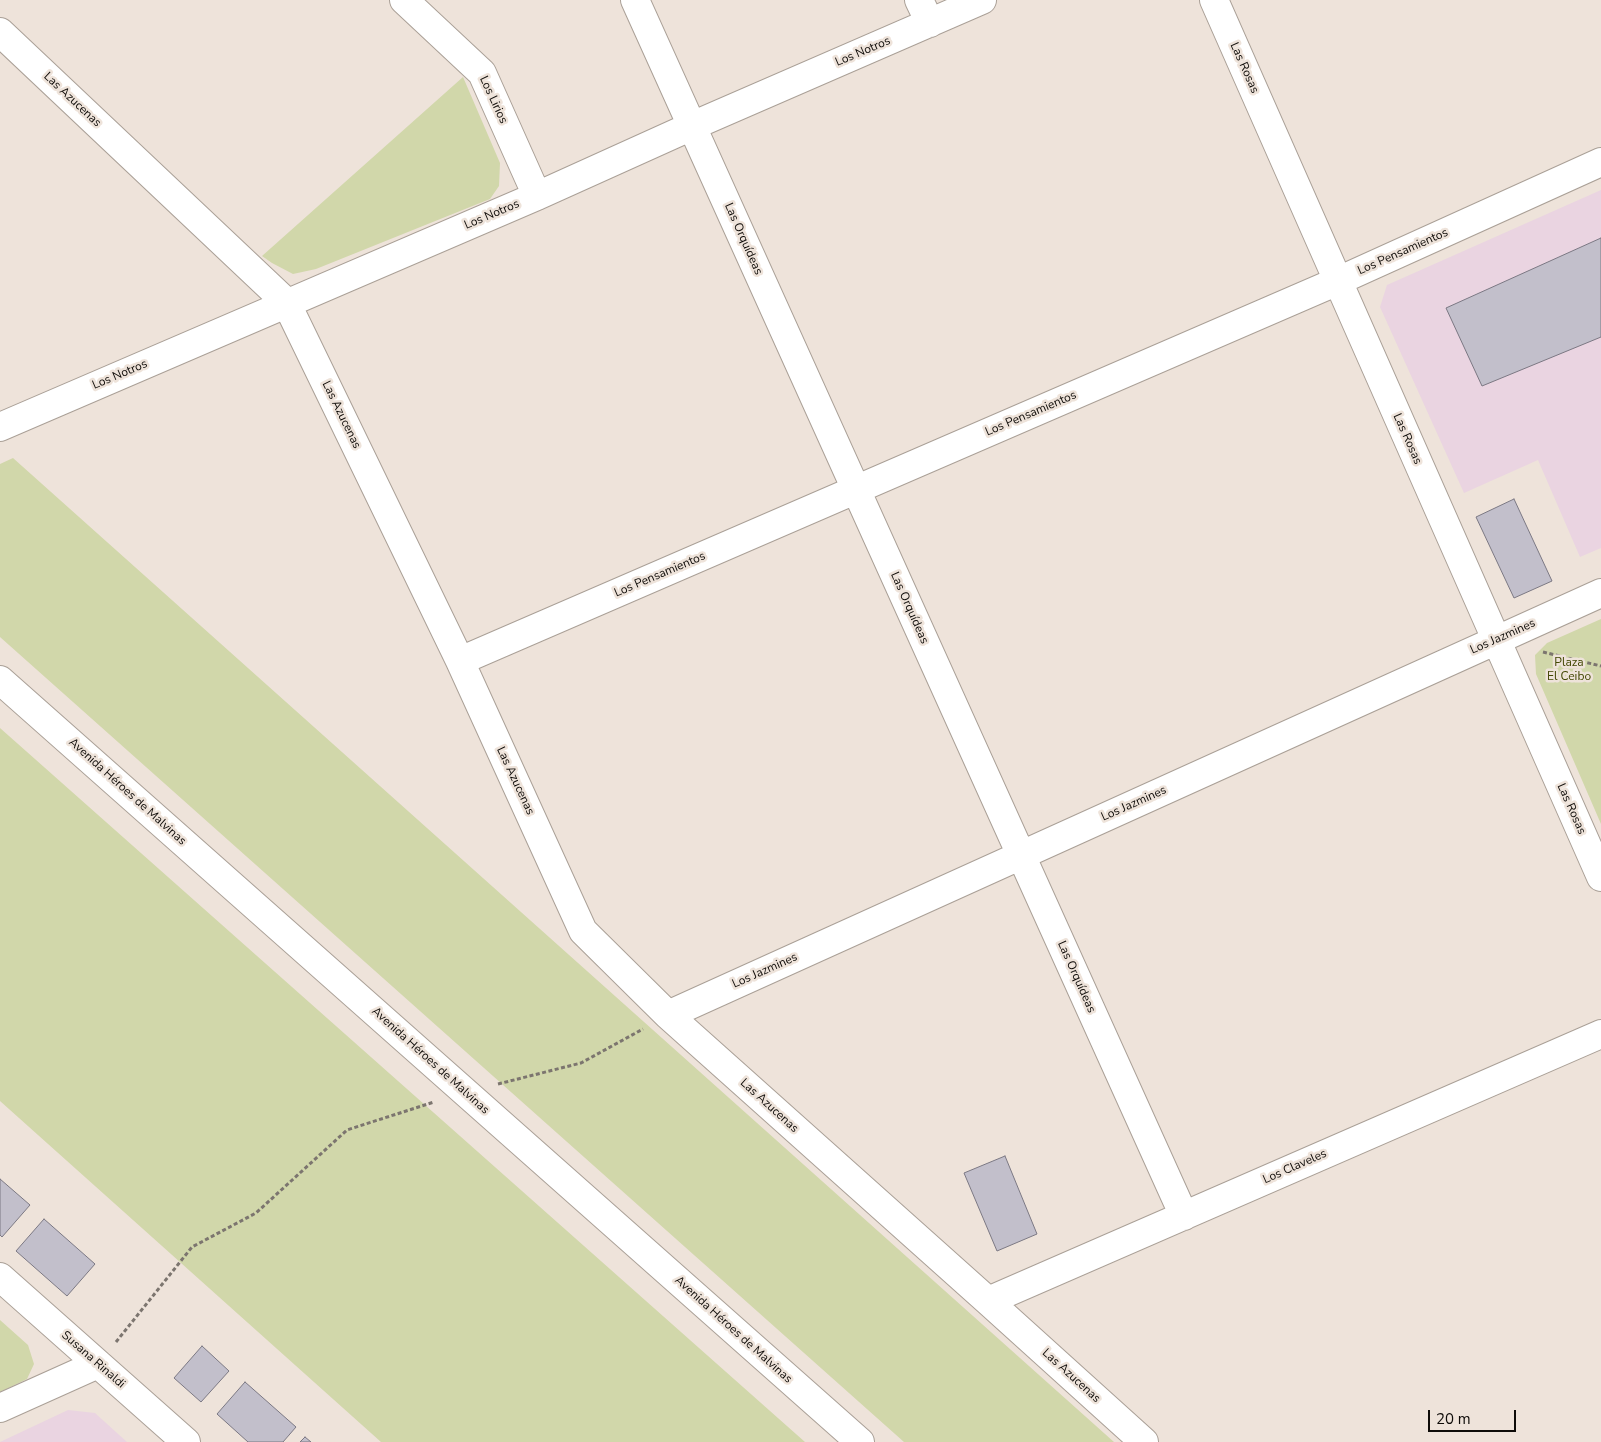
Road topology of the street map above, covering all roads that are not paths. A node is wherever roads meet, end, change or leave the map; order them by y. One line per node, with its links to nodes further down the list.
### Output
1 (404, 0): 9 (street, Los Lirios)
2 (635, 0): 7 (street, Las Orquídeas)
3 (982, 0): 5 (street, Los Notros)
4 (1214, 0): 10 (street, Las Rosas)
5 (924, 11): 7 (street, Los Notros)
6 (0, 32): 11 (street, Las Azucenas)
7 (692, 126): 9 (street, Los Notros); 13 (street, Las Orquídeas)
8 (1601, 162): 10 (street, Los Pensamientos)
9 (537, 196): 11 (street, Los Notros)
10 (1338, 281): 13 (street, Los Pensamientos); 15 (street, Las Rosas)
11 (286, 302): 12 (street, Los Notros); 16 (street, Las Azucenas)
12 (0, 427)
13 (856, 490): 16 (street, Los Pensamientos); 18 (street, Las Orquídeas)
14 (1601, 593): 15 (street, Los Jazmines)
15 (1496, 640): 18 (street, Los Jazmines); 19 (street, Las Rosas)
16 (460, 661): 20 (street, Las Azucenas)
17 (0, 680): 28 (street, Avenida Héroes de Malvinas)
18 (1021, 856): 20 (street, Los Jazmines); 22 (street, Las Orquídeas)
19 (1601, 877)
20 (668, 1015): 24 (street, Las Azucenas)
21 (1601, 1034): 22 (street, Los Claveles)
22 (1184, 1216): 24 (street, Los Claveles)
23 (0, 1277): 25 (street, Susana Rinaldi)
24 (988, 1301): 29 (street, Las Azucenas)
25 (98, 1364): 26 (street); 27 (street, Susana Rinaldi)
26 (0, 1408)
27 (186, 1442)
28 (860, 1442)
29 (1144, 1442)

